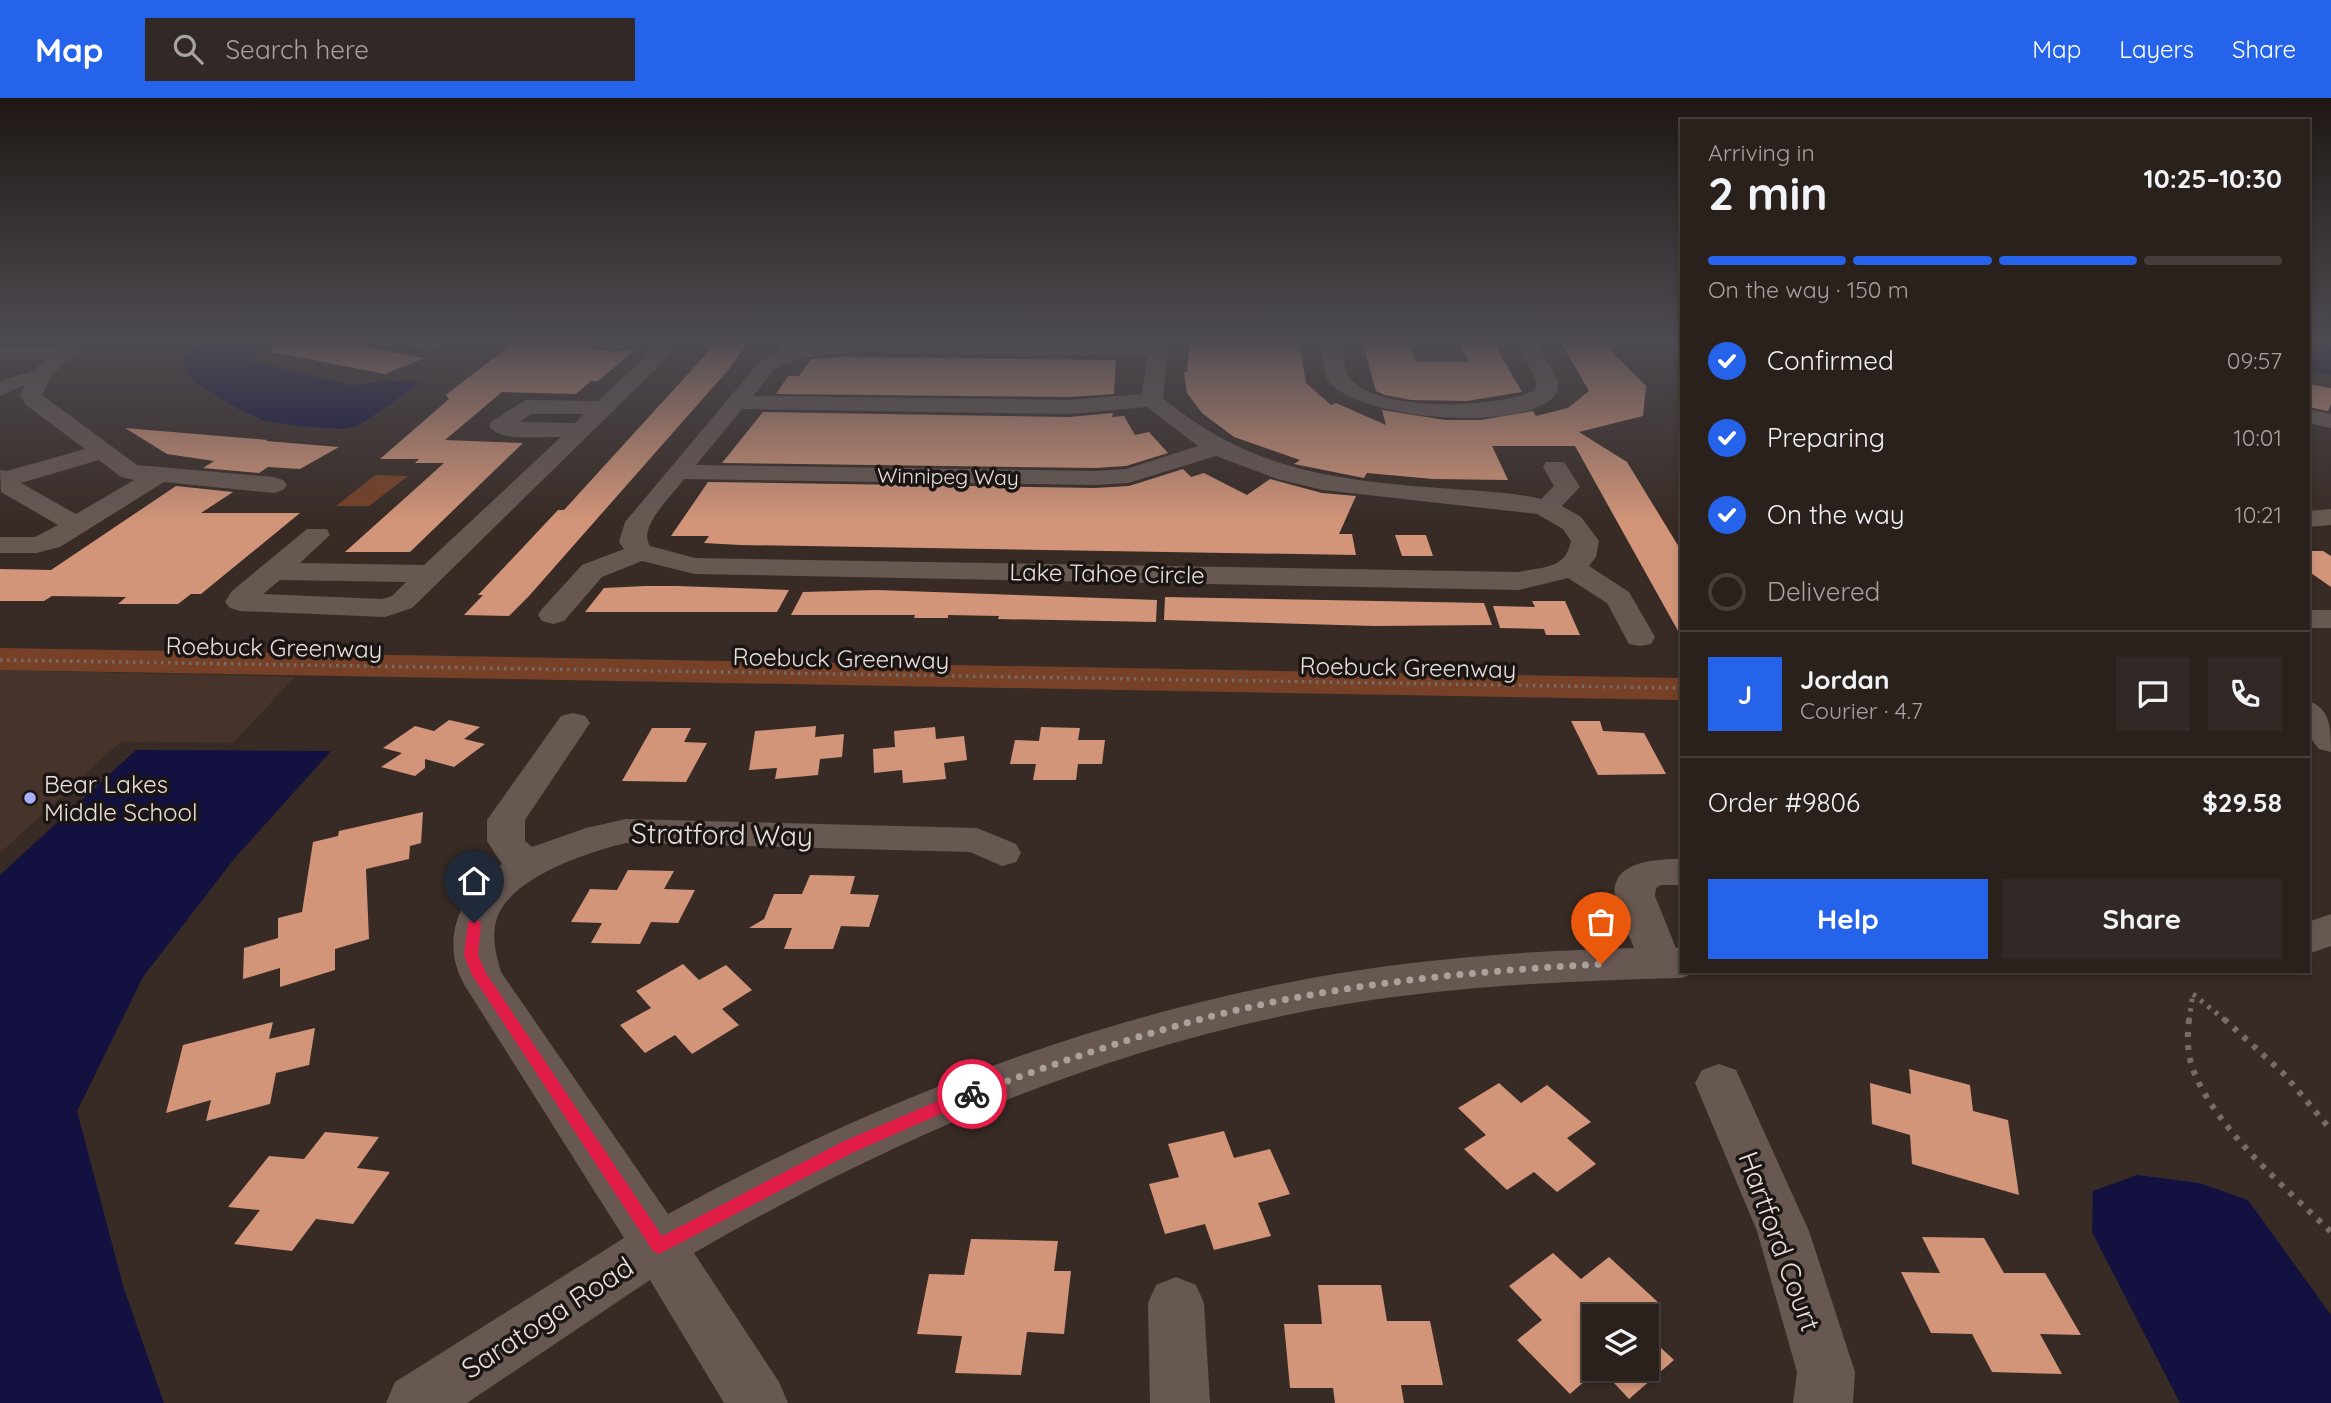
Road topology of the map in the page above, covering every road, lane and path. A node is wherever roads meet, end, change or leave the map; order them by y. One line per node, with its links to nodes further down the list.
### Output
1 (36, 402): 13 (street)
2 (610, 402): 8 (street)
3 (736, 402): 4 (street); 15 (street)
4 (1129, 402)
5 (1154, 402): 12 (street)
6 (1384, 402): 7 (street)
7 (1526, 402)
8 (604, 408): 11 (street); 11 (street)
9 (2310, 416): 10 (street)
10 (2331, 421)
11 (581, 430): 30 (street)
12 (1216, 448): 15 (street, Winnipeg Way); 21 (street)
13 (102, 453): 16 (street); 17 (street)
14 (1555, 467): 21 (street)
15 (677, 472): 27 (street)
16 (159, 475): 18 (street); 24 (street)
17 (1, 479): 24 (street)
18 (274, 485)
19 (2331, 501): 20 (street)
20 (2310, 503)
21 (1546, 508): 28 (street)
22 (2331, 517): 23 (street)
23 (2310, 519)
24 (77, 525): 26 (street)
25 (317, 535): 29 (street)
26 (0, 545)
27 (640, 552): 28 (street, Lake Tahoe Circle); 31 (street)
28 (1573, 568): 34 (street)
29 (274, 571): 30 (street); 30 (street)
30 (431, 574)
31 (552, 615)
32 (2310, 619): 33 (street)
33 (2331, 619)
34 (1640, 637)
35 (0, 660): 36 (path, Roebuck Greenway)
36 (1680, 688)
37 (2310, 715): 39 (street)
38 (573, 723): 41 (street)
39 (2331, 743)
40 (1002, 853): 41 (street, Stratford Way)
41 (529, 863): 49 (street, Stratford Way)
42 (1680, 872): 45 (street)
43 (2331, 929): 44 (street)
44 (2310, 938)
45 (1672, 963): 49 (street, Saratoga Road)
46 (1720, 1083): 54 (street, Hartford Court)
47 (2331, 1130): 48 (path)
48 (2331, 1232)
49 (659, 1246): 51 (street, Saratoga Road); 52 (street)
50 (1176, 1303): 53 (street)
51 (415, 1403)
52 (758, 1403)
53 (1180, 1403)
54 (1823, 1403)

